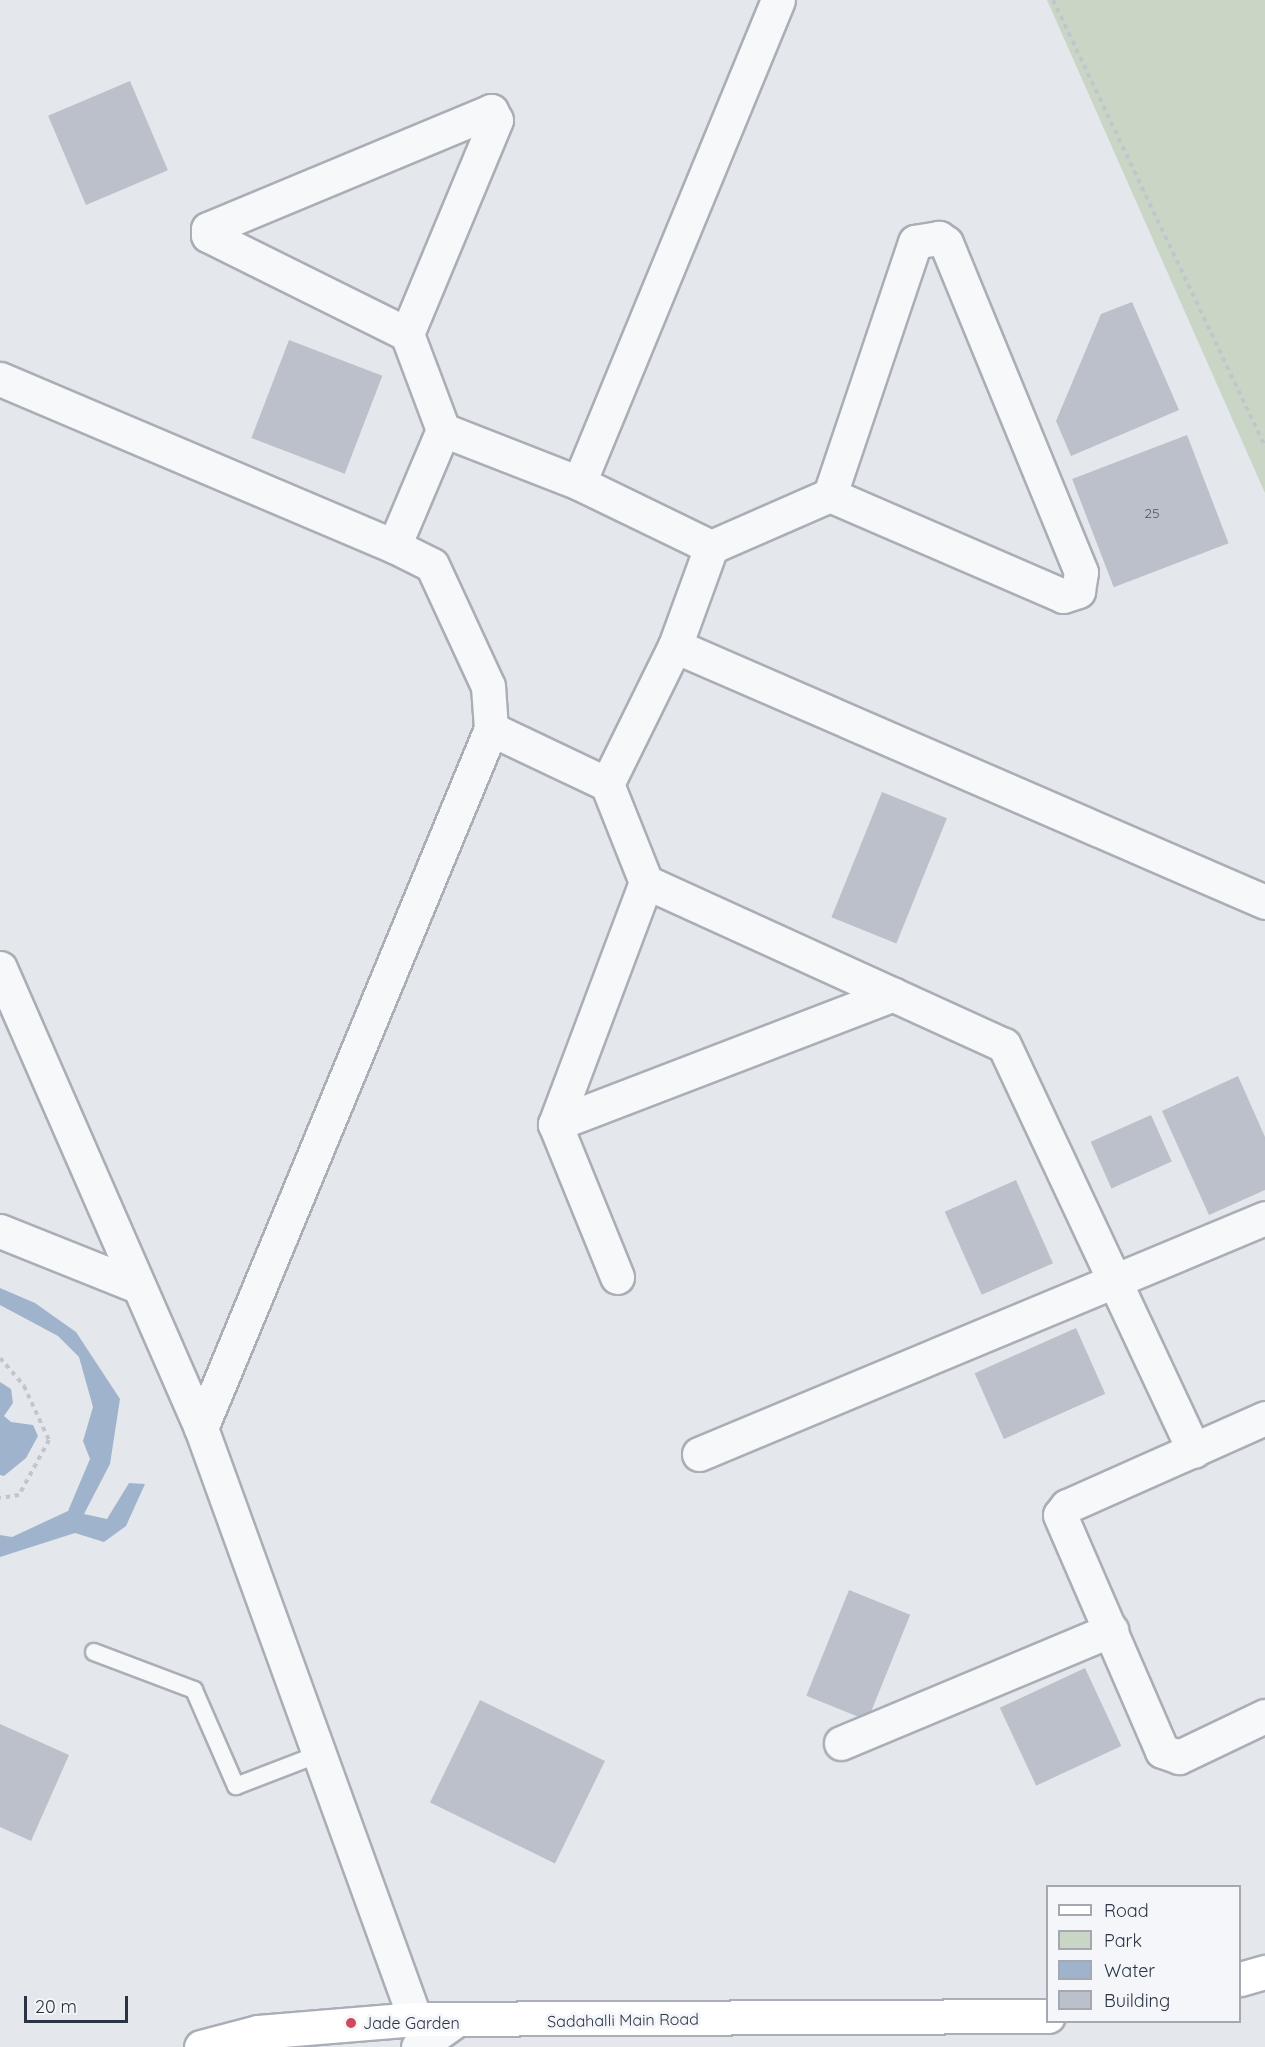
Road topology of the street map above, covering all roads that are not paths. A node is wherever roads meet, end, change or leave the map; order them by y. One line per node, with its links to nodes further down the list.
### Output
1 (778, 0): 5 (street)
2 (407, 334): 2 (street); 4 (street)
3 (0, 379): 7 (street)
4 (442, 430): 5 (street); 7 (street)
5 (579, 483): 8 (street)
6 (830, 495): 6 (street); 8 (street)
7 (394, 546): 10 (street)
8 (711, 547): 9 (street)
9 (675, 646): 11 (street); 13 (street)
10 (491, 729): 11 (street); 23 (street)
11 (607, 784): 12 (street)
12 (646, 882): 15 (street); 16 (street)
13 (1265, 902)
14 (0, 969): 21 (street)
15 (893, 994): 16 (street); 20 (street)
16 (555, 1124): 19 (street)
17 (1265, 1218): 20 (street)
18 (0, 1231): 21 (street)
19 (617, 1276)
20 (1117, 1283): 24 (street); 25 (street)
21 (135, 1285): 23 (street)
22 (1265, 1418): 24 (street)
23 (201, 1428): 30 (street)
24 (1194, 1450): 26 (street)
25 (699, 1454)
26 (1111, 1630): 28 (street); 29 (street)
27 (94, 1652): 30 (lane)
28 (1265, 1716)
29 (841, 1743)
30 (319, 1755): 34 (street)
31 (1265, 1972): 32 (street)
32 (1241, 1978)
33 (1046, 2016): 34 (street, Sadahalli Main Road)
34 (416, 2033): 35 (street, Sadahalli Main Road)
35 (201, 2047)

